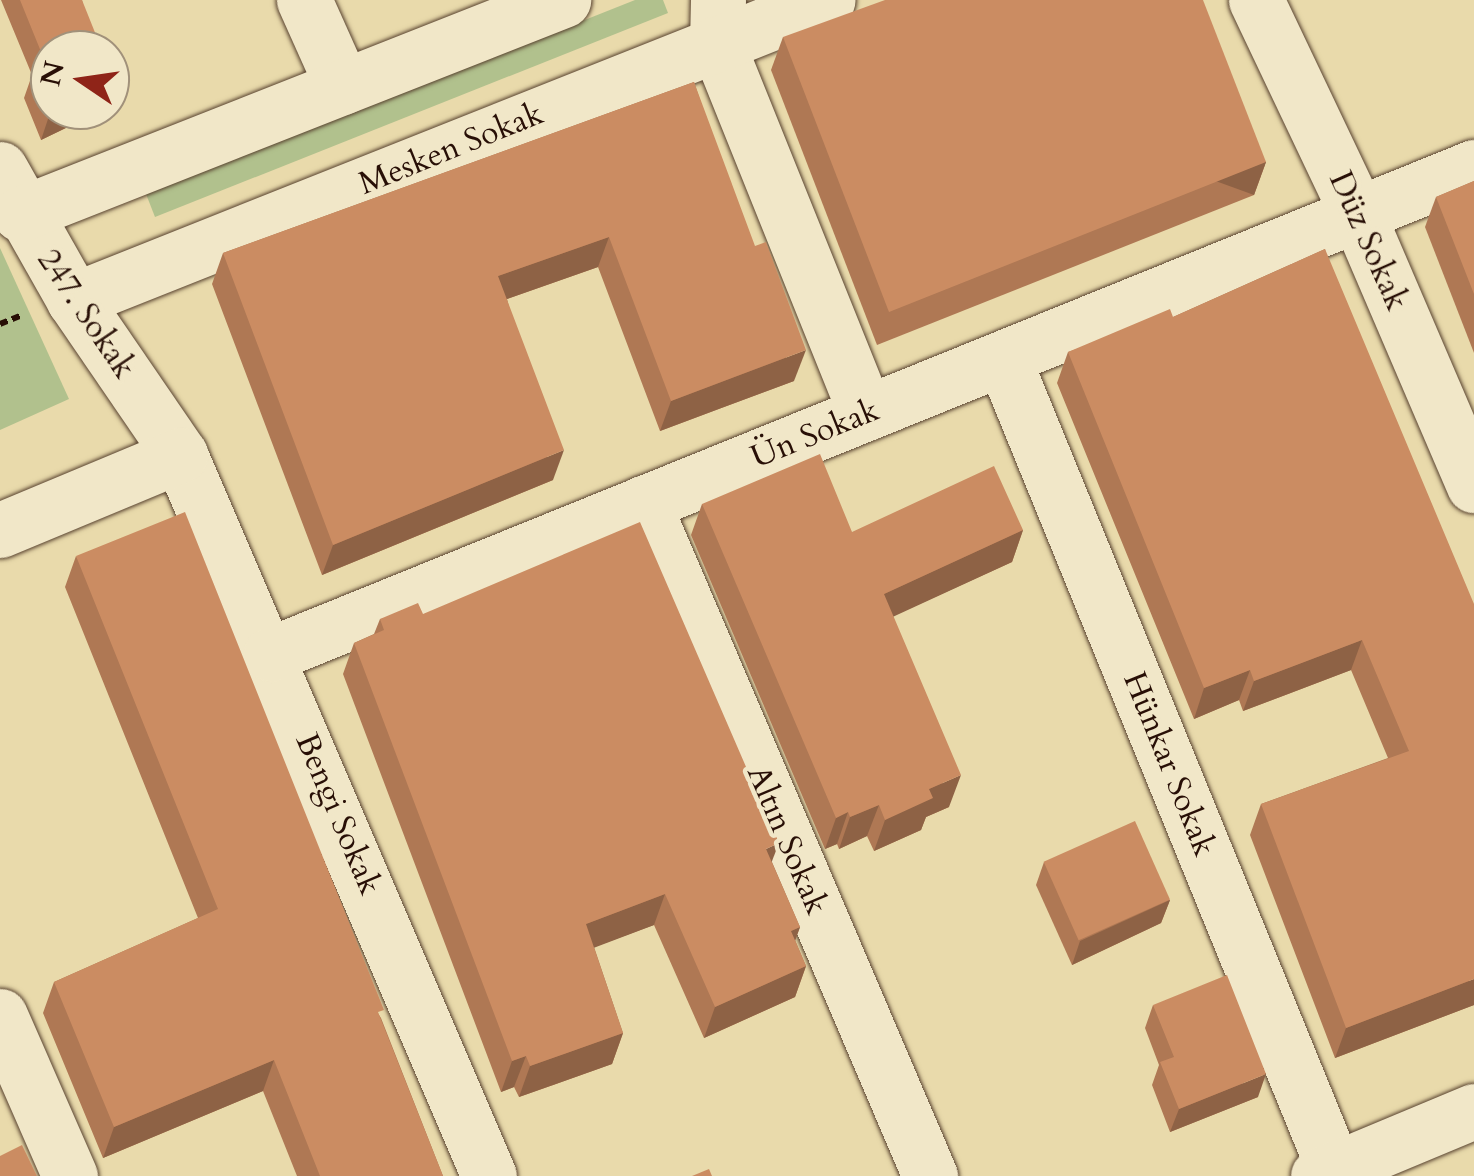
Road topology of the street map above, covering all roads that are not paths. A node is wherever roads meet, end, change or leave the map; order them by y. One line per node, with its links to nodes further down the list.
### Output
1 (304, 0): 6 (street)
2 (563, 0): 6 (street)
3 (828, 0): 5 (street, Mesken Sokak)
4 (1256, 0): 9 (street, Düz Sokak)
5 (718, 22): 10 (street, Mesken Sokak); 12 (street)
6 (343, 87): 8 (street)
7 (1474, 167): 9 (street, Ün Sokak)
8 (10, 191): 10 (street, 247. Sokak)
9 (1358, 215): 11 (street, Ün Sokak); 14 (street, Düz Sokak)
10 (74, 300): 13 (street, 247. Sokak)
11 (1004, 358): 12 (street, Ün Sokak); 20 (street, Hünkar Sokak)
12 (866, 413): 15 (street, Ün Sokak)
13 (180, 454): 16 (street); 17 (street, Bengi Sokak)
14 (1474, 485)
15 (643, 503): 17 (street, Ün Sokak); 23 (street, Altın Sokak)
16 (0, 530)
17 (271, 654): 22 (street, Bengi Sokak)
18 (0, 1016): 21 (street)
19 (1474, 1111): 20 (street)
20 (1326, 1173)
21 (70, 1176)
22 (489, 1176)
23 (930, 1176)

